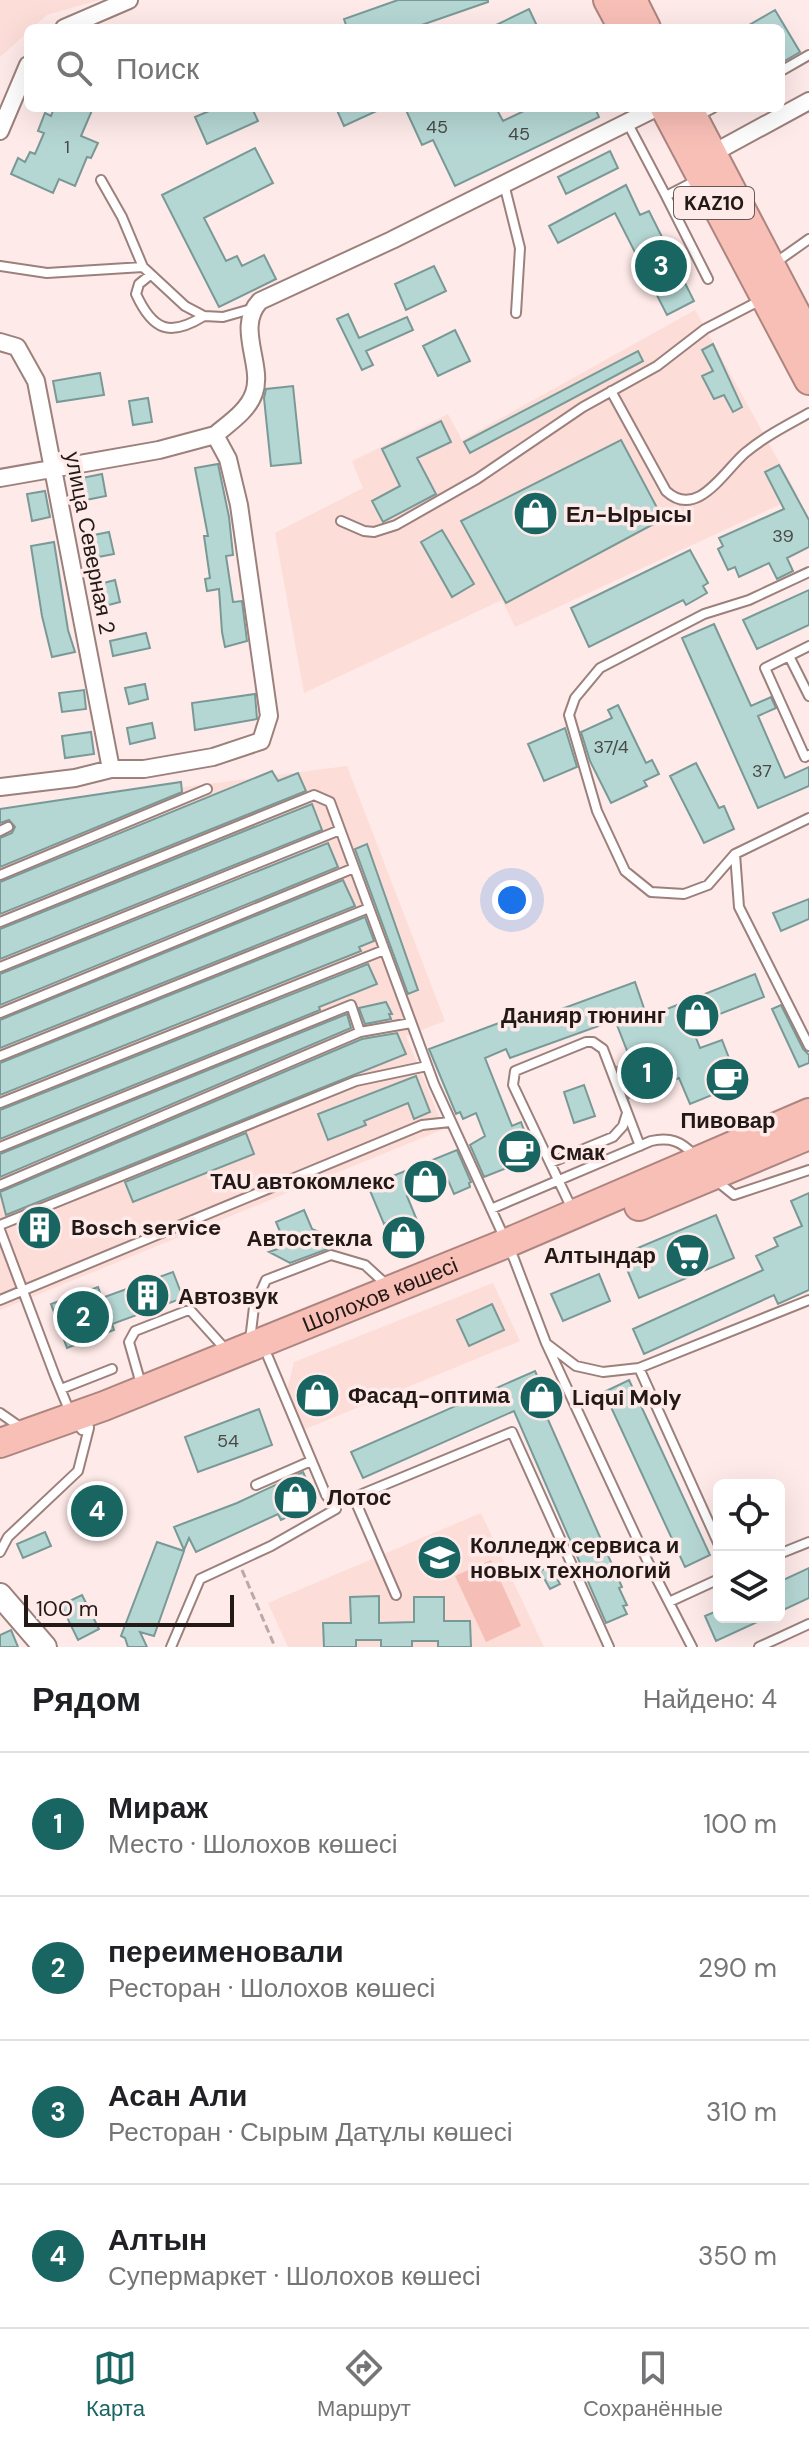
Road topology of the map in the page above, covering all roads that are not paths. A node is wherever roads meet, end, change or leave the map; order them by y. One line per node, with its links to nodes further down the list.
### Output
1 (128, 0): 4 (street)
2 (608, 0): 5 (highway)
3 (632, 0): 6 (highway)
4 (73, 24)
5 (621, 24)
6 (644, 24)
7 (809, 55): 8 (lane)
8 (785, 69)
9 (24, 74): 15 (street)
10 (809, 101): 16 (street)
11 (648, 112): 14 (street)
12 (668, 112): 16 (highway, KAZ10)
13 (698, 112): 16 (highway, KAZ10)
14 (627, 122): 18 (street); 19 (lane)
15 (0, 131)
16 (702, 165): 19 (lane); 25 (highway, KAZ10)
17 (101, 180): 22 (lane)
18 (503, 184): 26 (street); 27 (lane)
19 (666, 196): 24 (lane)
20 (809, 239): 25 (lane)
21 (0, 266): 22 (lane)
22 (143, 267): 23 (lane)
23 (150, 275): 28 (lane); 28 (lane)
24 (708, 279)
25 (772, 284): 29 (highway, KAZ10); 31 (highway, KAZ10); 32 (lane)
26 (251, 309): 28 (lane); 34 (street)
27 (516, 313)
28 (204, 316)
29 (809, 339)
30 (0, 342): 35 (street, улица Северная 2)
31 (809, 380)
32 (611, 391): 33 (lane); 37 (lane)
33 (809, 413)
34 (215, 435): 35 (street); 43 (street)
35 (54, 470): 36 (street); 43 (street, улица Северная 2)
36 (0, 478)
37 (341, 521)
38 (809, 572): 48 (lane)
39 (809, 646): 40 (lane)
40 (789, 656): 41 (lane); 42 (lane)
41 (809, 696)
42 (809, 755)
43 (111, 769): 44 (street)
44 (0, 787)
45 (207, 789): 50 (lane)
46 (809, 818): 48 (lane)
47 (340, 830): 49 (lane); 52 (lane); 54 (lane)
48 (735, 854): 58 (lane)
49 (354, 868): 51 (lane); 55 (lane)
50 (0, 875)
51 (369, 908): 53 (lane); 59 (lane)
52 (0, 922)
53 (384, 950): 56 (lane); 61 (lane)
54 (0, 967)
55 (0, 1013)
56 (411, 1023): 57 (lane); 60 (lane)
57 (360, 1032): 66 (lane); 71 (lane)
58 (809, 1046)
59 (0, 1056)
60 (427, 1066): 63 (lane); 74 (lane)
61 (0, 1103)
62 (627, 1113): 65 (lane); 67 (lane); 67 (lane)
63 (450, 1122): 72 (lane); 77 (lane)
64 (807, 1128): 68 (highway); 68 (highway, Шолохов көшесі)
65 (640, 1146): 68 (lane); 70 (lane)
66 (0, 1147)
67 (550, 1163): 70 (lane)
68 (702, 1168): 69 (lane); 73 (highway, Шолохов көшесі); 75 (highway, Шолохов көшесі)
69 (809, 1170)
70 (559, 1182): 72 (lane); 73 (lane)
71 (0, 1185)
72 (491, 1209): 75 (lane)
73 (573, 1213): 75 (highway, Шолохов көшесі)
74 (0, 1227): 77 (lane)
75 (510, 1251): 76 (highway, Шолохов көшесі); 80 (lane); 81 (highway, Шолохов көшесі)
76 (391, 1290): 81 (highway, Шолохов көшесі); 81 (lane)
77 (23, 1291): 78 (lane); 84 (lane)
78 (0, 1300)
79 (809, 1300): 82 (lane)
80 (546, 1343): 82 (lane); 102 (lane)
81 (249, 1353): 85 (highway, Шолохов көшесі); 85 (lane); 87 (highway, Шолохов көшесі); 90 (lane)
82 (639, 1368): 95 (lane)
83 (112, 1369): 84 (lane)
84 (61, 1389): 87 (lane)
85 (143, 1390): 87 (highway, Шолохов көшесі)
86 (0, 1413): 88 (lane)
87 (81, 1425): 88 (highway, Шолохов көшесі); 91 (highway, Шолохов көшесі); 97 (lane)
88 (27, 1432): 89 (highway, Шолохов көшесі)
89 (0, 1443)
90 (311, 1461): 92 (lane); 93 (lane)
91 (0, 1464)
92 (256, 1485)
93 (326, 1495): 94 (lane); 105 (lane)
94 (354, 1498): 101 (lane); 106 (lane)
95 (713, 1532)
96 (809, 1542): 98 (lane)
97 (0, 1552)
98 (785, 1552)
99 (713, 1582): 102 (lane)
100 (0, 1595): 104 (street)
101 (396, 1595)
102 (669, 1602): 107 (lane)
103 (809, 1624): 108 (lane)
104 (45, 1647)
105 (171, 1647)
106 (609, 1647)
107 (692, 1647)
108 (759, 1647)

